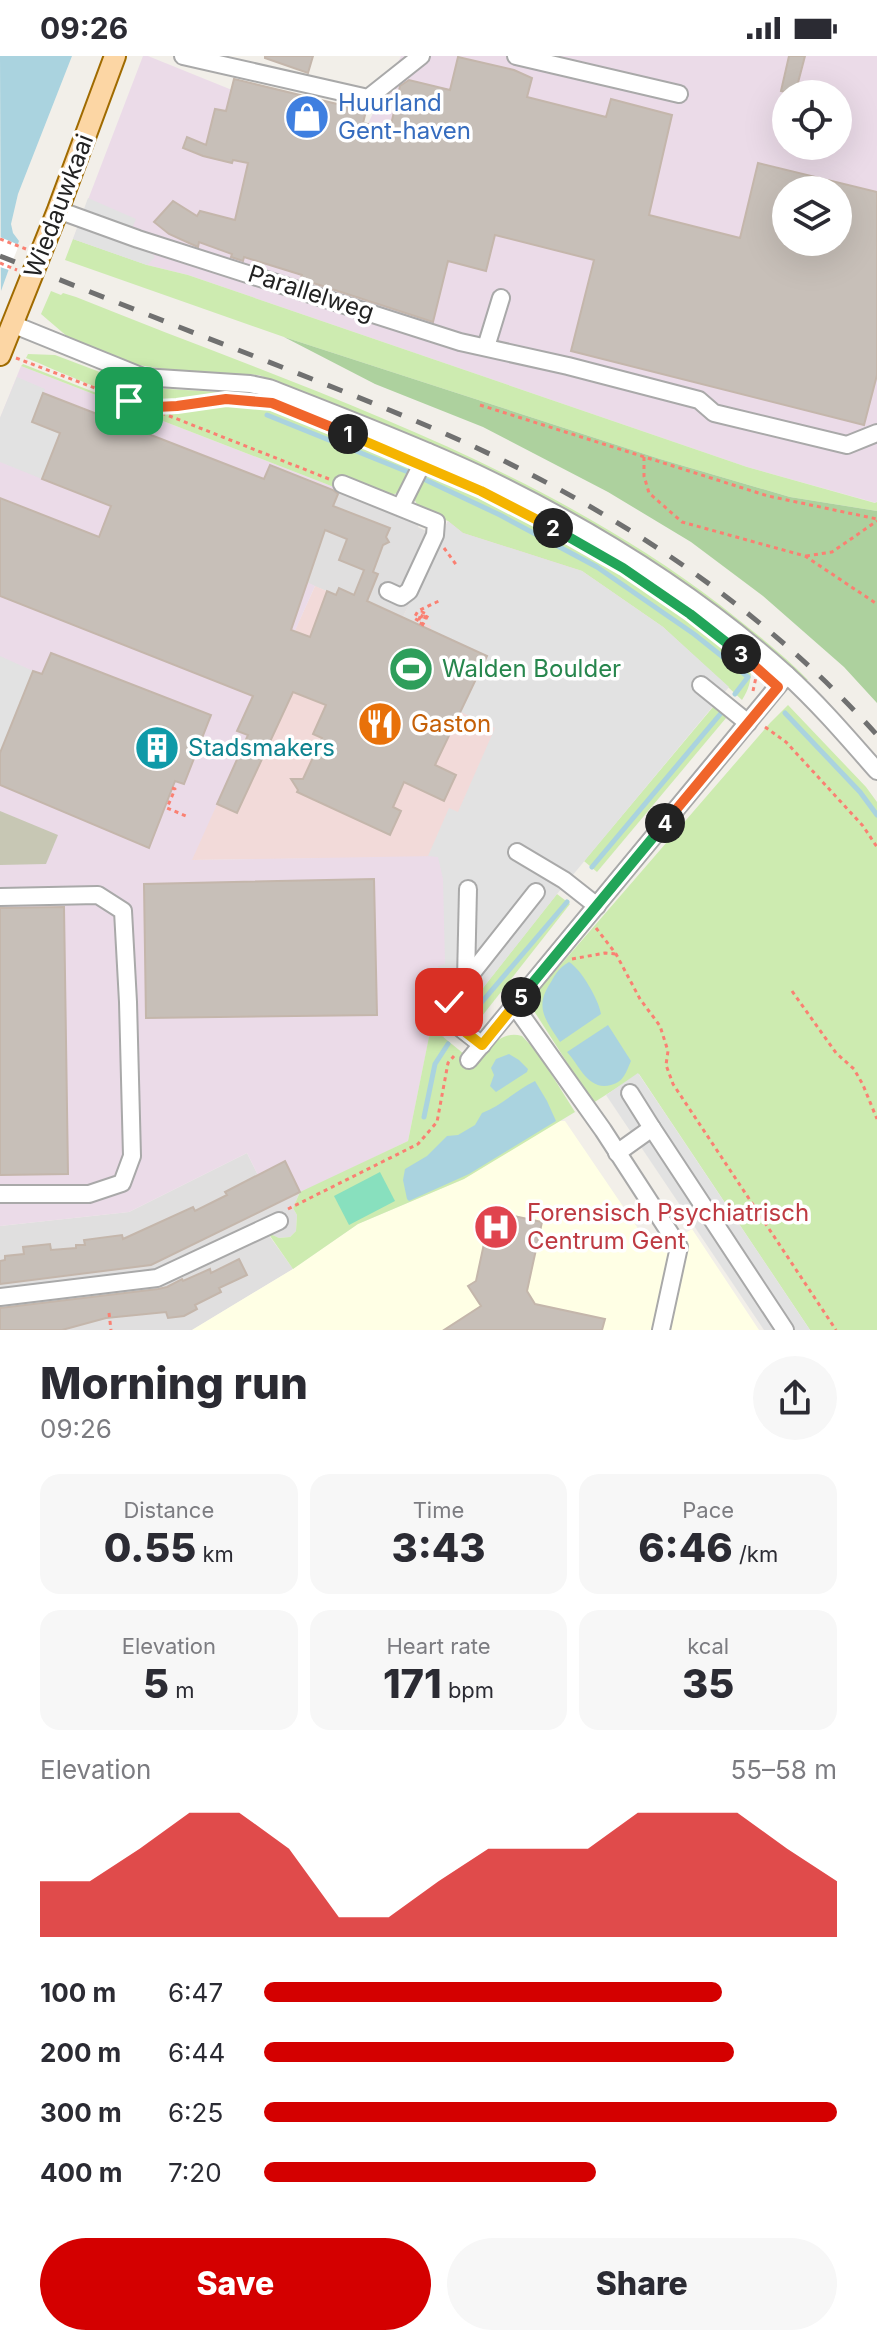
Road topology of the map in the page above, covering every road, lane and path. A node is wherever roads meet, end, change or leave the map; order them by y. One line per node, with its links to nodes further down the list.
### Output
1 (115, 56): 6 (main road, Wiedauwkaai)
2 (183, 56): 3 (street)
3 (421, 56)
4 (516, 56): 5 (street)
5 (679, 94)
6 (58, 210): 12 (main road, Wiedauwkaai); 13 (street, Parallelweg)
7 (0, 239): 8 (path)
8 (18, 246)
9 (0, 263): 10 (path)
10 (10, 267)
11 (501, 298): 13 (street)
12 (12, 324): 14 (main road, Wiedauwkaai); 19 (street)
13 (486, 347): 18 (street, Parallelweg)
14 (0, 354): 17 (path)
15 (238, 400): 17 (path)
16 (480, 405): 20 (path)
17 (156, 407): 21 (path)
18 (877, 433)
19 (428, 452): 22 (street); 31 (street)
20 (644, 457): 23 (path); 24 (path)
21 (342, 484): 22 (street)
22 (401, 506): 25 (street)
23 (877, 520): 24 (path)
24 (805, 556): 27 (path)
25 (388, 591)
26 (441, 600): 28 (path)
27 (877, 604)
28 (422, 626)
29 (753, 663): 31 (path)
30 (701, 685): 32 (street)
31 (776, 688): 32 (street); 33 (street)
32 (751, 720): 36 (path); 41 (street)
33 (877, 771)
34 (172, 788): 35 (path)
35 (186, 816)
36 (877, 847)
37 (517, 852): 41 (street)
38 (468, 889): 44 (street)
39 (536, 892): 44 (street)
40 (0, 897): 53 (street)
41 (593, 911): 42 (street); 43 (path)
42 (558, 952): 43 (path); 46 (street)
43 (616, 954): 60 (path)
44 (466, 979): 47 (street)
45 (792, 991): 50 (path)
46 (514, 1005): 47 (street); 52 (street)
47 (482, 1045): 48 (street)
48 (469, 1060)
49 (630, 1093): 51 (street)
50 (877, 1119)
51 (652, 1128): 52 (street); 59 (street)
52 (617, 1153): 58 (street)
53 (0, 1194)
54 (279, 1221): 55 (street)
55 (0, 1297)
56 (109, 1313): 57 (path)
57 (111, 1330)
58 (661, 1330)
59 (785, 1330)
60 (836, 1330)

